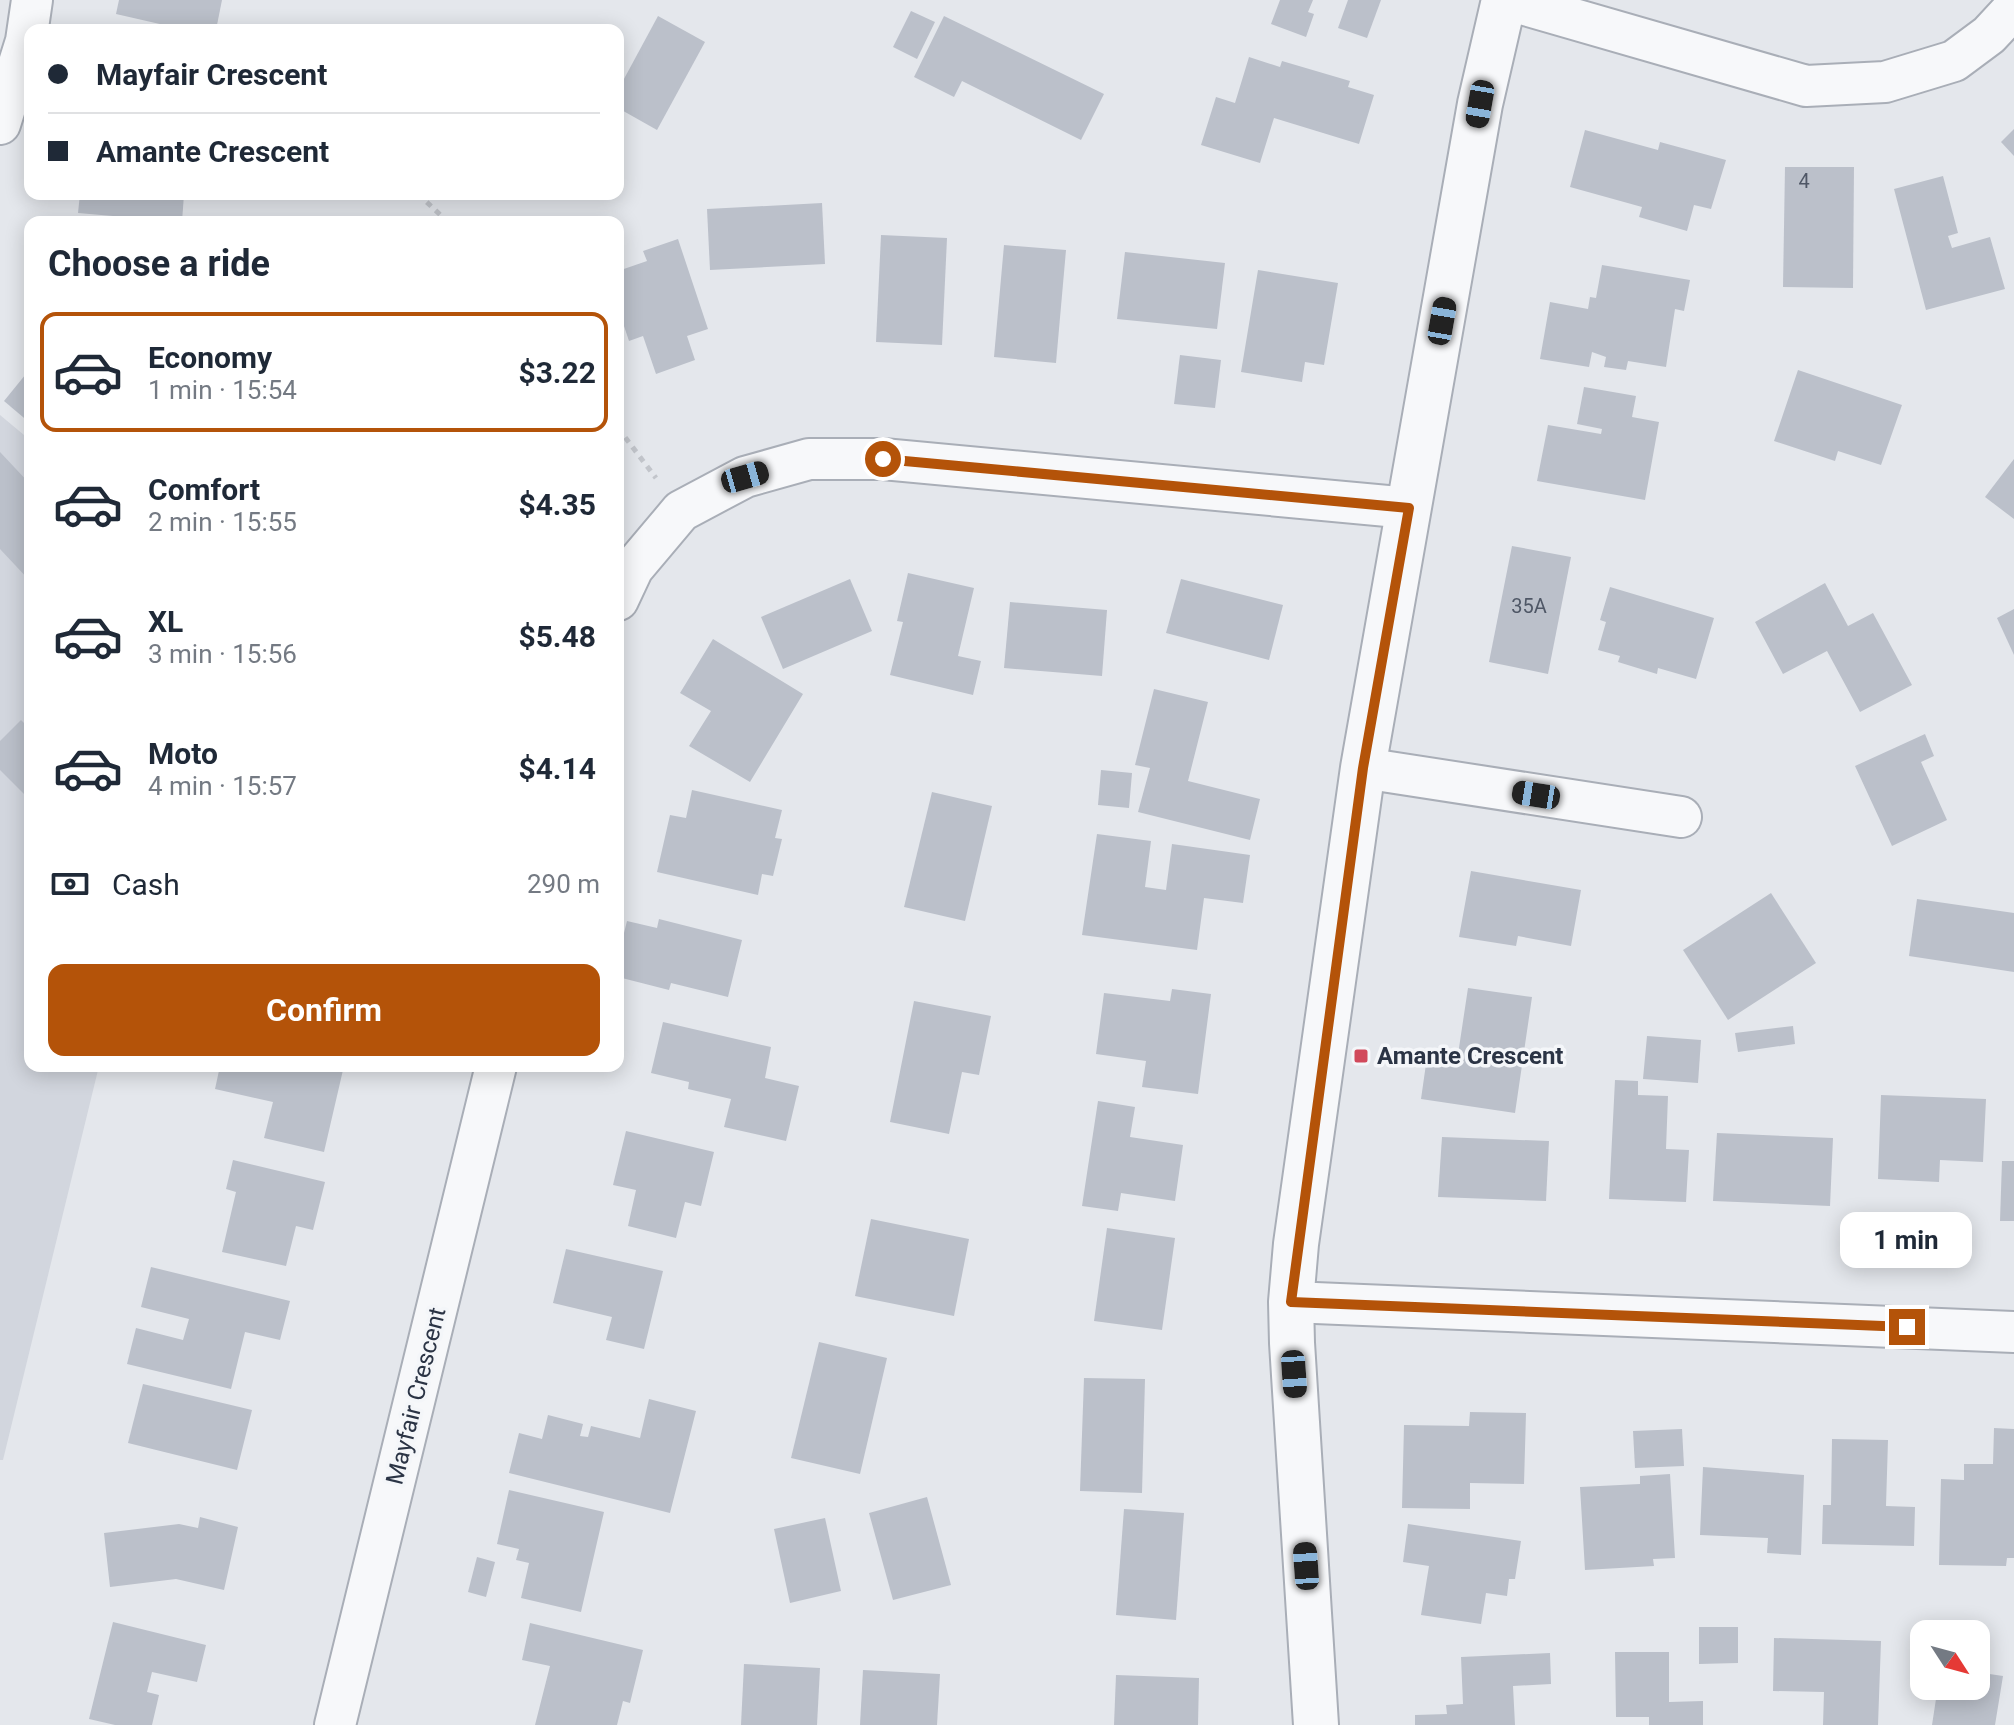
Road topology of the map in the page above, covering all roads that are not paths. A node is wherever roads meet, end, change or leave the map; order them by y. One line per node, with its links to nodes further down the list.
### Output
1 (32, 0): 4 (street)
2 (1506, 0): 3 (street); 7 (street)
3 (2014, 8)
4 (28, 24)
5 (24, 47): 6 (street)
6 (0, 124)
7 (1409, 508): 8 (street); 9 (street)
8 (624, 587)
9 (1363, 768): 10 (street); 12 (street)
10 (1681, 817)
11 (495, 1072): 14 (street, Mayfair Crescent)
12 (1291, 1302): 13 (street); 15 (street)
13 (2014, 1332)
14 (335, 1725)
15 (1316, 1725)

